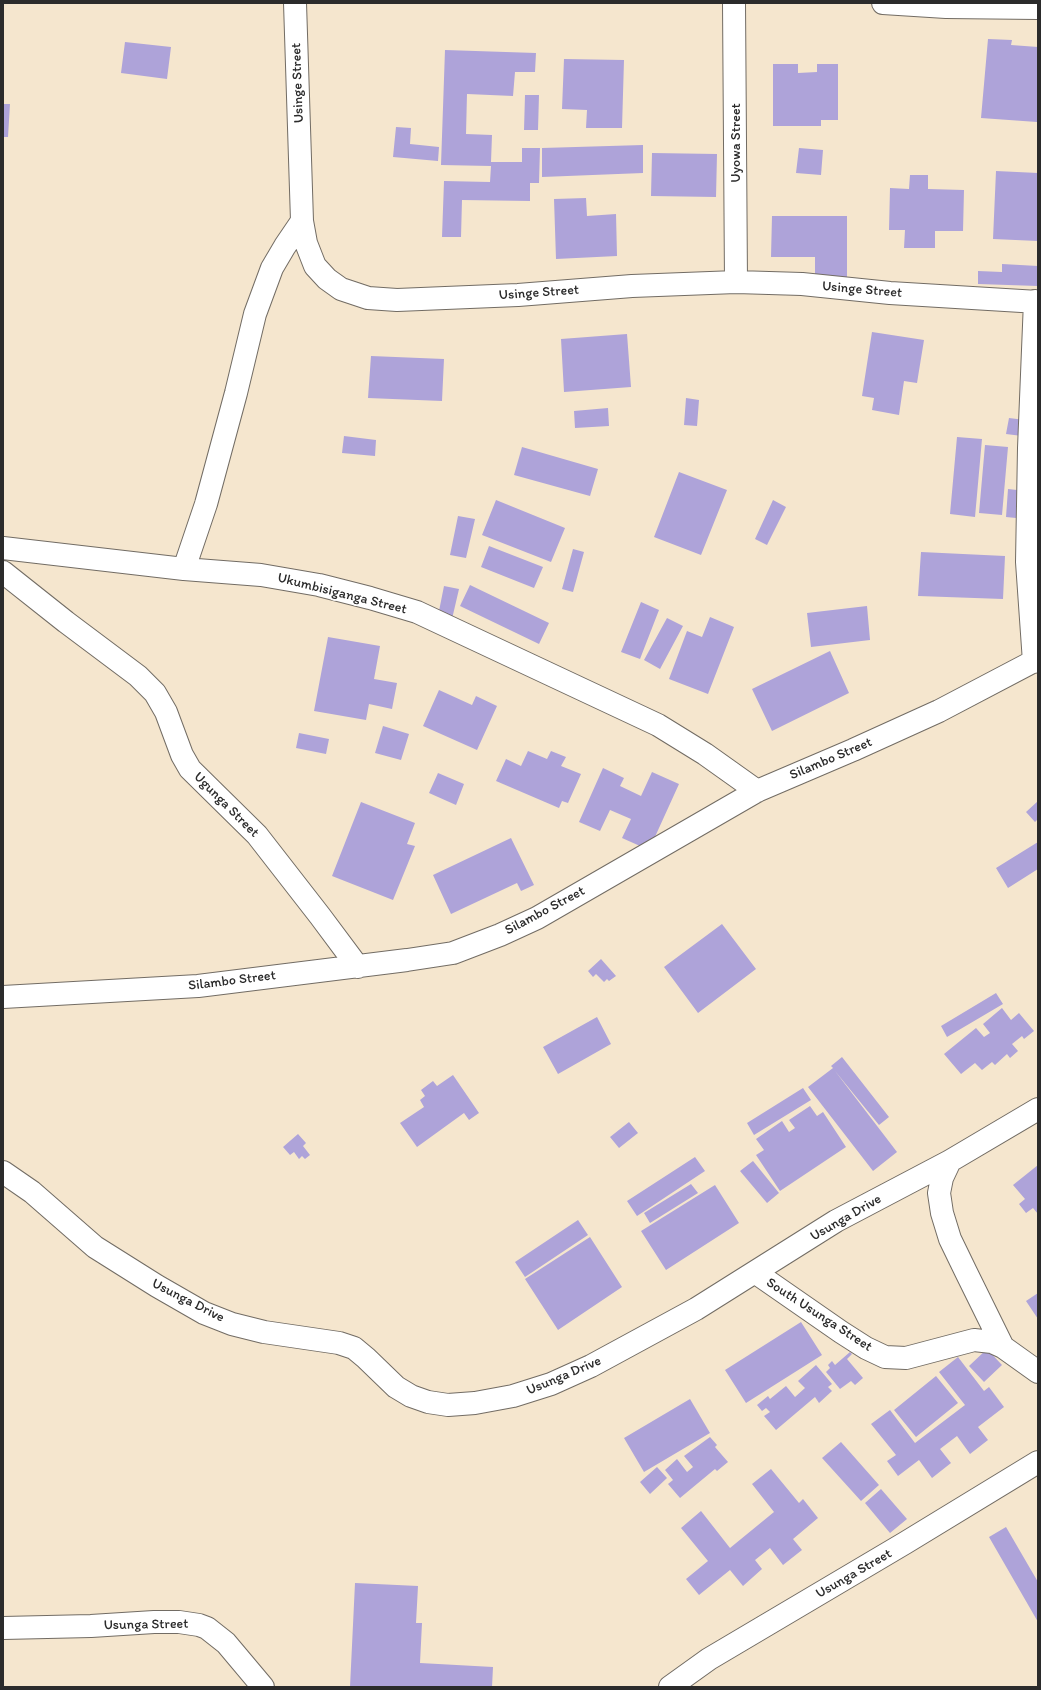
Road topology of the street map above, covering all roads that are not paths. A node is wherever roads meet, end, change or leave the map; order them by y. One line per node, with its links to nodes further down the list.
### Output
1 (295, 3): 5 (street, Usinge Street)
2 (734, 3): 6 (street, Uyowa Street)
3 (883, 3): 4 (street)
4 (1038, 8)
5 (302, 221): 6 (street, Usinge Street); 9 (street)
6 (736, 282): 7 (street, Usinge Street)
7 (1037, 302): 11 (street)
8 (3, 548): 9 (street, Ukumbisiganga Street)
9 (184, 569): 12 (street, Ukumbisiganga Street)
10 (3, 572): 13 (street, Ugunga Street)
11 (1036, 660): 12 (street, Silambo Street)
12 (757, 791): 13 (street, Silambo Street)
13 (358, 967): 14 (street, Silambo Street)
14 (3, 997)
15 (1038, 1109): 16 (street)
16 (950, 1160): 18 (street, Usunga Drive); 19 (street)
17 (3, 1172): 18 (street, Usunga Drive)
18 (756, 1273): 19 (street, South Usunga Street)
19 (1003, 1347): 20 (street, South Usunga Street)
20 (1038, 1372)
21 (1038, 1462): 24 (street, Usunga Street)
22 (3, 1628): 23 (street, Usunga Street)
23 (263, 1687)
24 (670, 1687)

